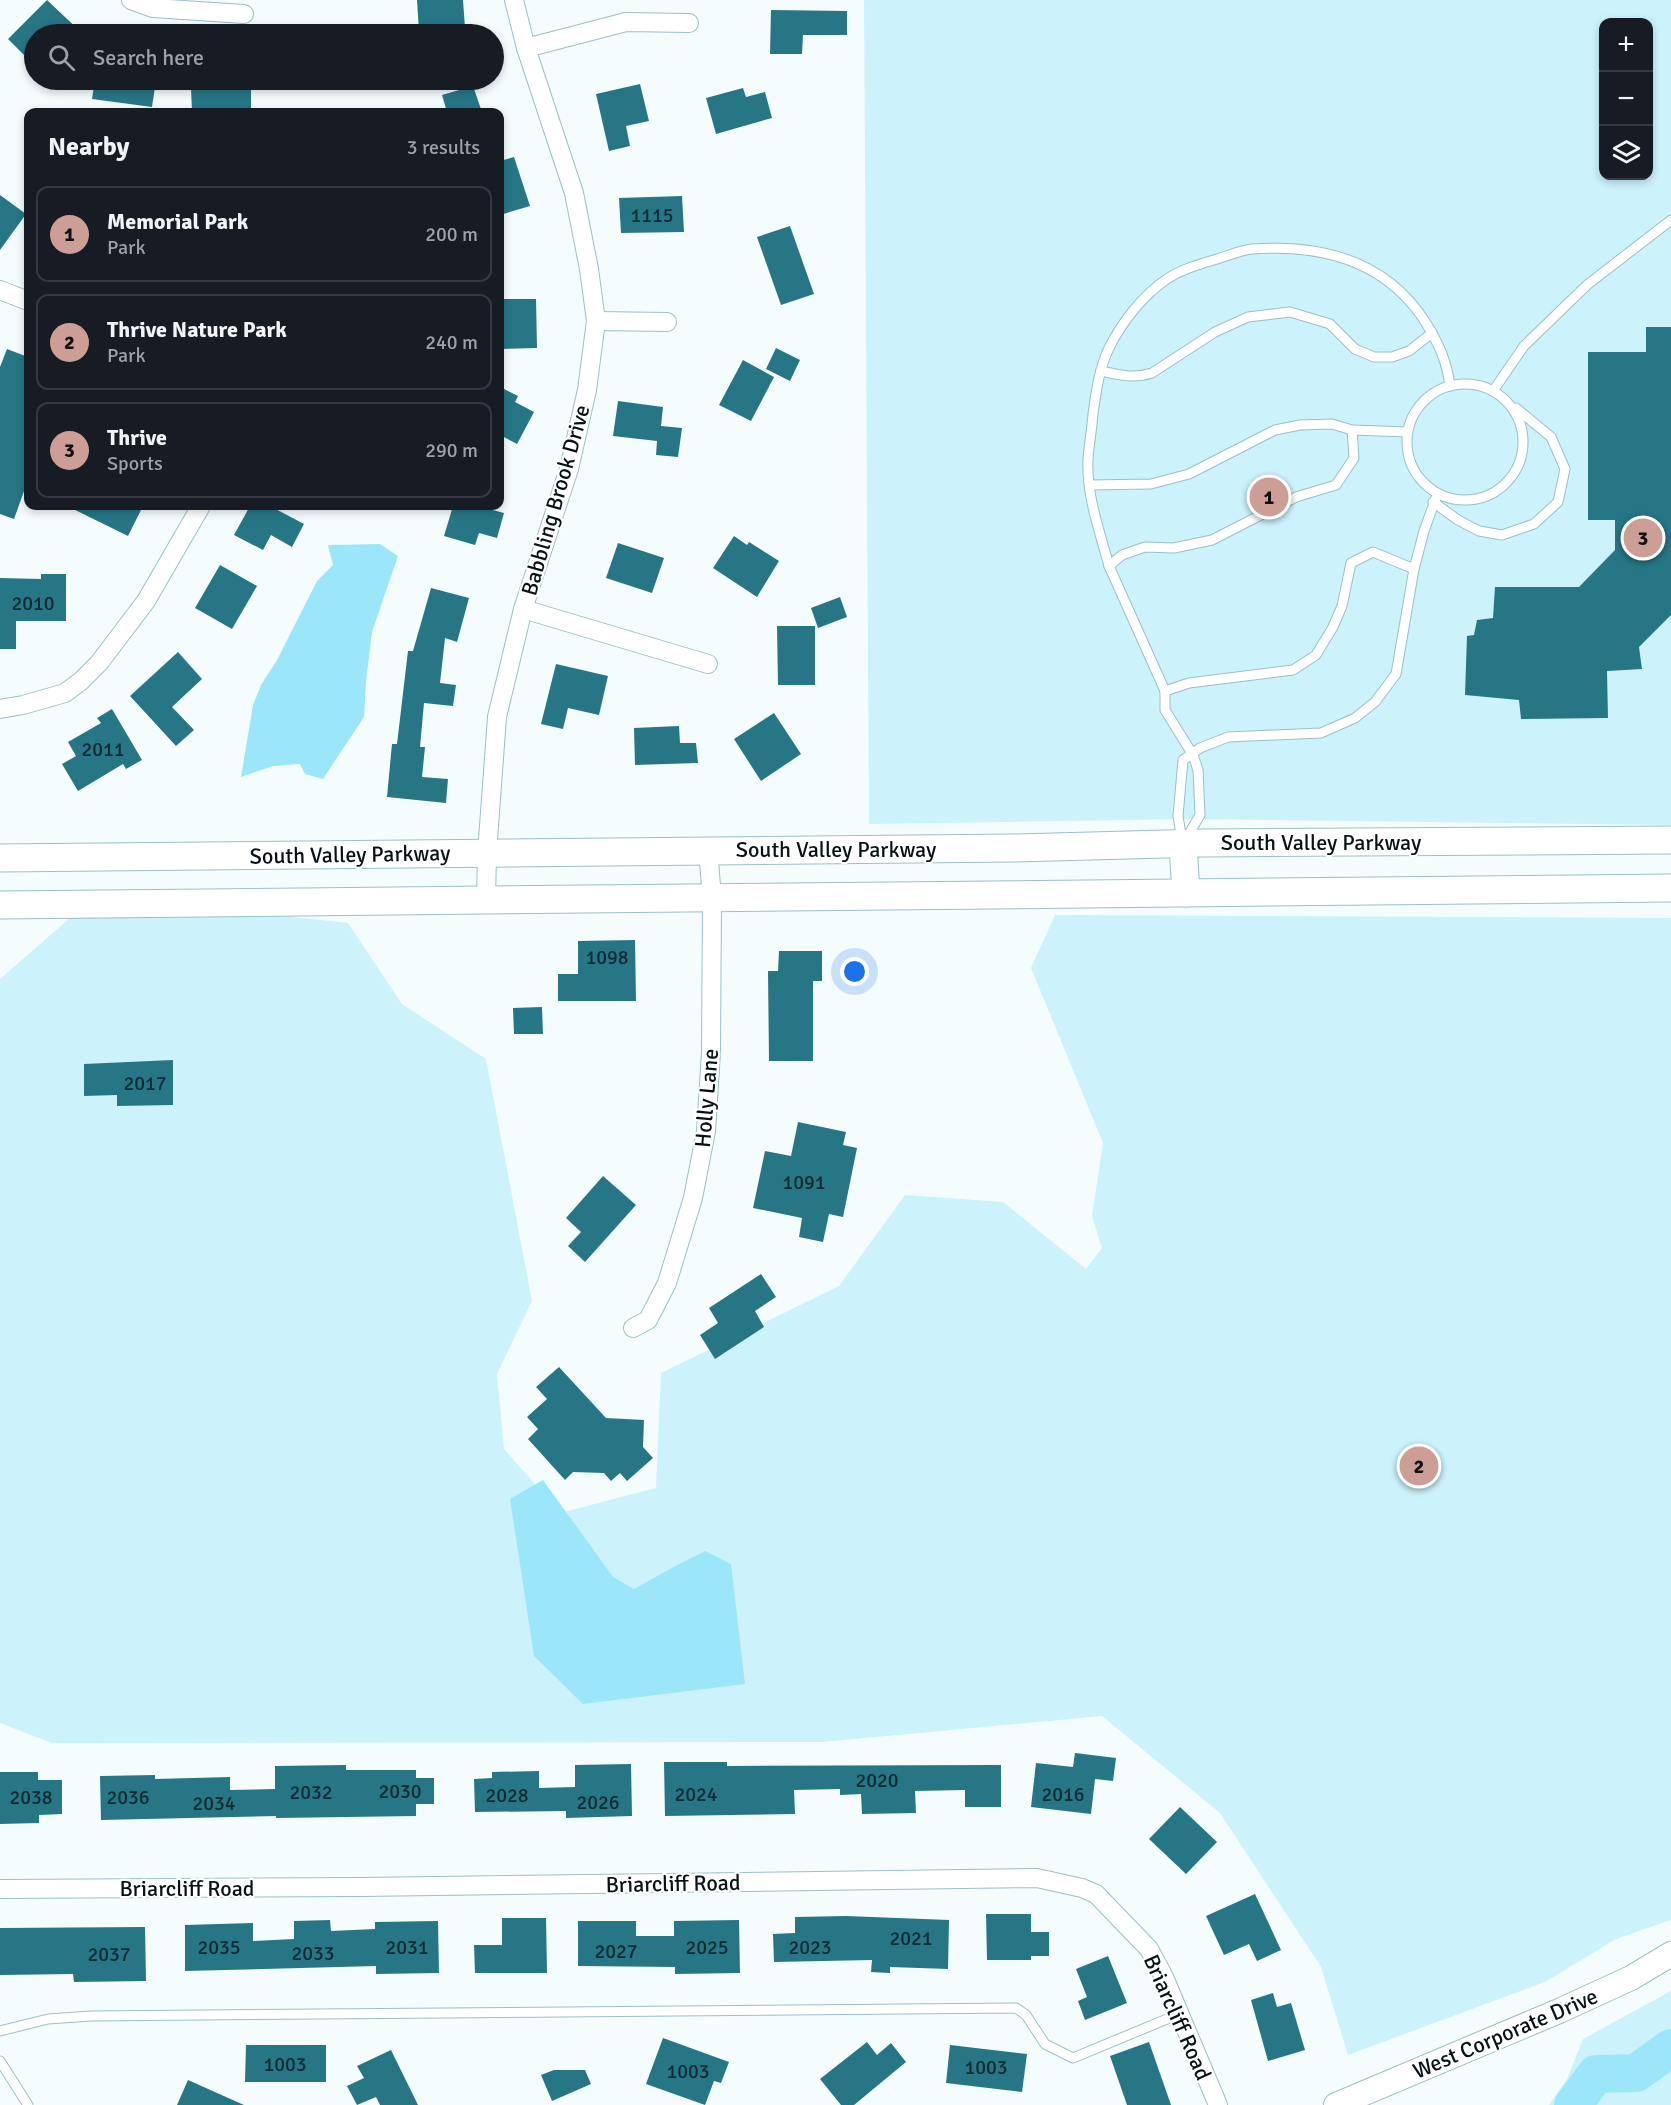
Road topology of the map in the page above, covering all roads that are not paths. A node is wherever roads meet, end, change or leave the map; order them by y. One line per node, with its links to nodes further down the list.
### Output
1 (131, 0): 3 (street)
2 (514, 0): 5 (street, Babbling Brook Drive)
3 (244, 14)
4 (689, 23): 5 (street)
5 (526, 48): 9 (street, Babbling Brook Drive)
6 (1671, 220): 14 (lane)
7 (0, 290): 8 (street)
8 (24, 299)
9 (596, 321): 10 (street); 23 (street, Babbling Brook Drive)
10 (667, 322)
11 (1432, 333): 12 (lane); 12 (lane); 13 (lane)
12 (1101, 371): 18 (lane)
13 (1450, 386): 14 (lane); 17 (lane)
14 (1493, 391): 15 (lane)
15 (1511, 405): 19 (lane); 19 (lane)
16 (1352, 430): 17 (lane); 18 (lane); 21 (lane)
17 (1407, 432): 19 (lane)
18 (1090, 485): 21 (lane)
19 (1435, 498): 22 (lane)
20 (199, 510): 26 (street)
21 (1109, 566): 25 (lane)
22 (1414, 569): 25 (lane); 27 (lane)
23 (524, 609): 24 (street); 31 (street, Babbling Brook Drive)
24 (708, 664)
25 (1165, 691): 27 (lane)
26 (0, 709)
27 (1193, 755): 29 (lane); 29 (lane)
28 (1671, 840): 29 (main road, South Valley Parkway)
29 (1183, 845): 30 (main road, South Valley Parkway); 34 (main road)
30 (708, 849): 31 (main road, South Valley Parkway); 35 (street, Holly Lane)
31 (487, 853): 32 (main road, South Valley Parkway); 36 (street, Babbling Brook Drive)
32 (0, 858)
33 (1671, 888): 34 (main road, South Valley Parkway)
34 (1185, 893): 35 (main road, South Valley Parkway)
35 (712, 898): 36 (main road, South Valley Parkway); 38 (street, Holly Lane)
36 (486, 900): 37 (main road, South Valley Parkway)
37 (0, 905)
38 (633, 1328)
39 (0, 1889): 41 (street, Briarcliff Road)
40 (1671, 1954): 46 (street, West Corporate Drive)
41 (1179, 2014): 42 (lane); 45 (street, Briarcliff Road)
42 (0, 2031)
43 (0, 2061): 44 (lane)
44 (28, 2105)
45 (1218, 2105)
46 (1336, 2105)

